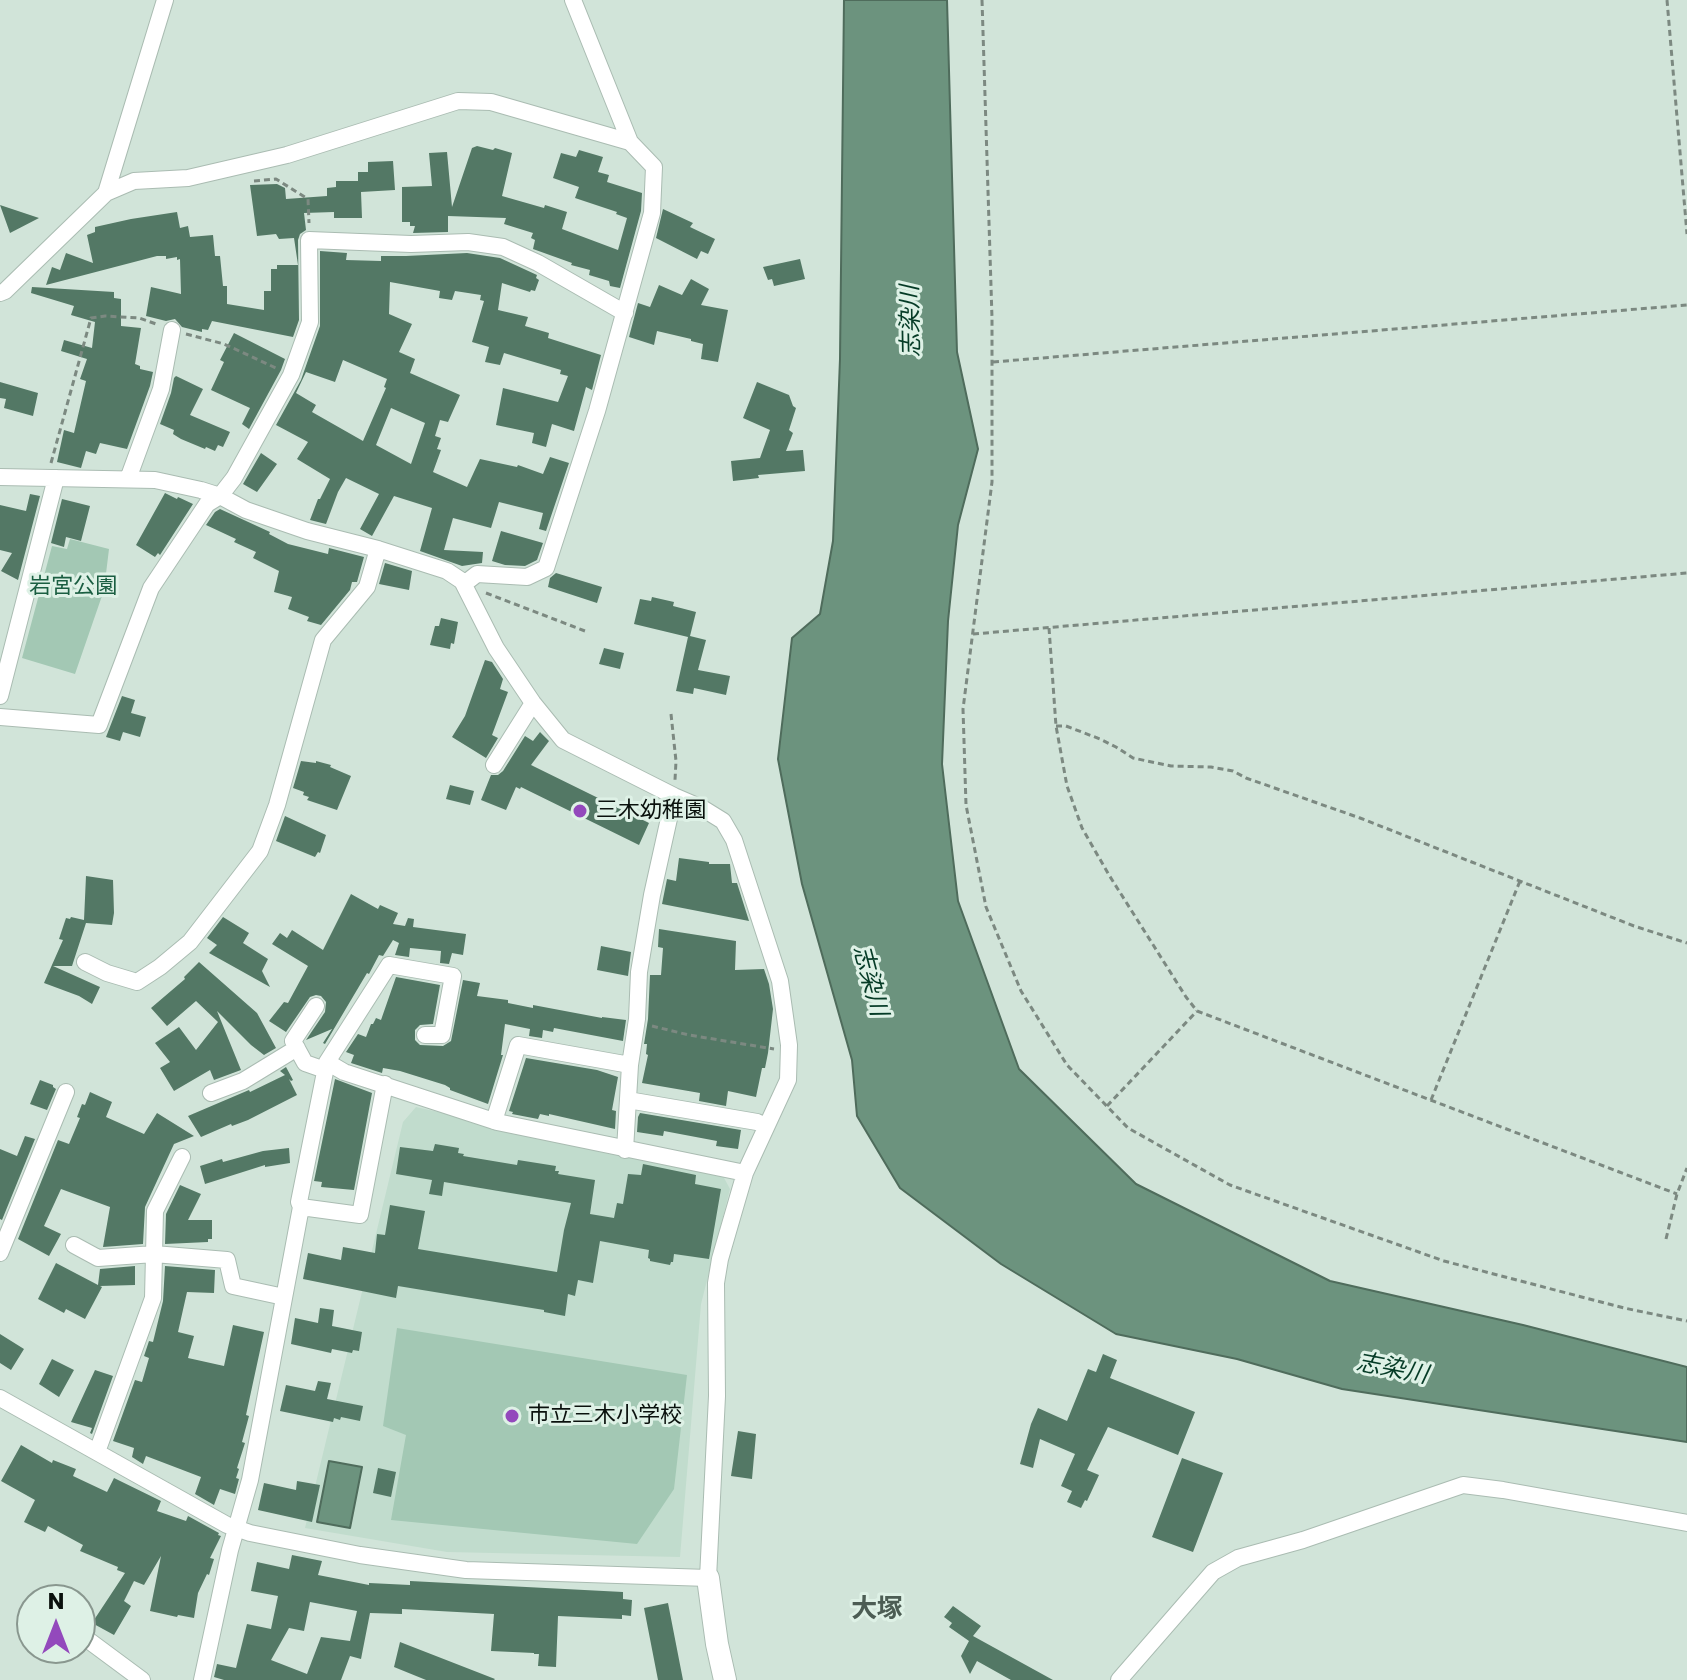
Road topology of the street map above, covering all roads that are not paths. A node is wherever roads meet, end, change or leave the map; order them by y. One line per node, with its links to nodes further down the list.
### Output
1 (165, 0): 4 (street)
2 (573, 0): 3 (street)
3 (630, 142): 4 (street); 6 (street)
4 (106, 193): 5 (street)
5 (0, 293)
6 (625, 313): 11 (street); 13 (street)
7 (172, 330): 10 (street)
8 (0, 477): 9 (street)
9 (52, 478): 10 (street); 14 (street)
10 (128, 479): 11 (street)
11 (220, 496): 12 (street); 16 (street)
12 (378, 549): 13 (street); 19 (street)
13 (464, 584): 15 (street)
14 (0, 696)
15 (533, 703): 17 (street); 18 (street)
16 (0, 717)
17 (494, 765)
18 (674, 796): 23 (street); 30 (street)
19 (85, 962)
20 (316, 1006): 22 (street)
21 (425, 1035): 24 (street)
22 (297, 1048): 24 (street); 27 (street)
23 (630, 1065): 28 (street); 29 (street)
24 (326, 1066): 25 (street); 34 (street)
25 (385, 1084): 29 (street); 34 (street)
26 (66, 1092): 36 (street)
27 (211, 1093)
28 (628, 1100): 30 (street); 31 (street)
29 (494, 1121): 31 (street)
30 (766, 1126): 33 (street)
31 (625, 1150): 33 (street)
32 (182, 1157): 37 (street)
33 (745, 1173): 43 (street)
34 (301, 1207): 38 (street)
35 (74, 1245): 37 (street)
36 (0, 1253)
37 (154, 1254): 38 (street); 40 (street)
38 (284, 1297): 42 (street)
39 (0, 1398): 40 (street)
40 (97, 1452): 42 (street)
41 (1687, 1523): 48 (street)
42 (237, 1529): 43 (street); 46 (street)
43 (708, 1578): 47 (street)
44 (96, 1646): 45 (street)
45 (142, 1680)
46 (202, 1680)
47 (725, 1680)
48 (1119, 1680)

